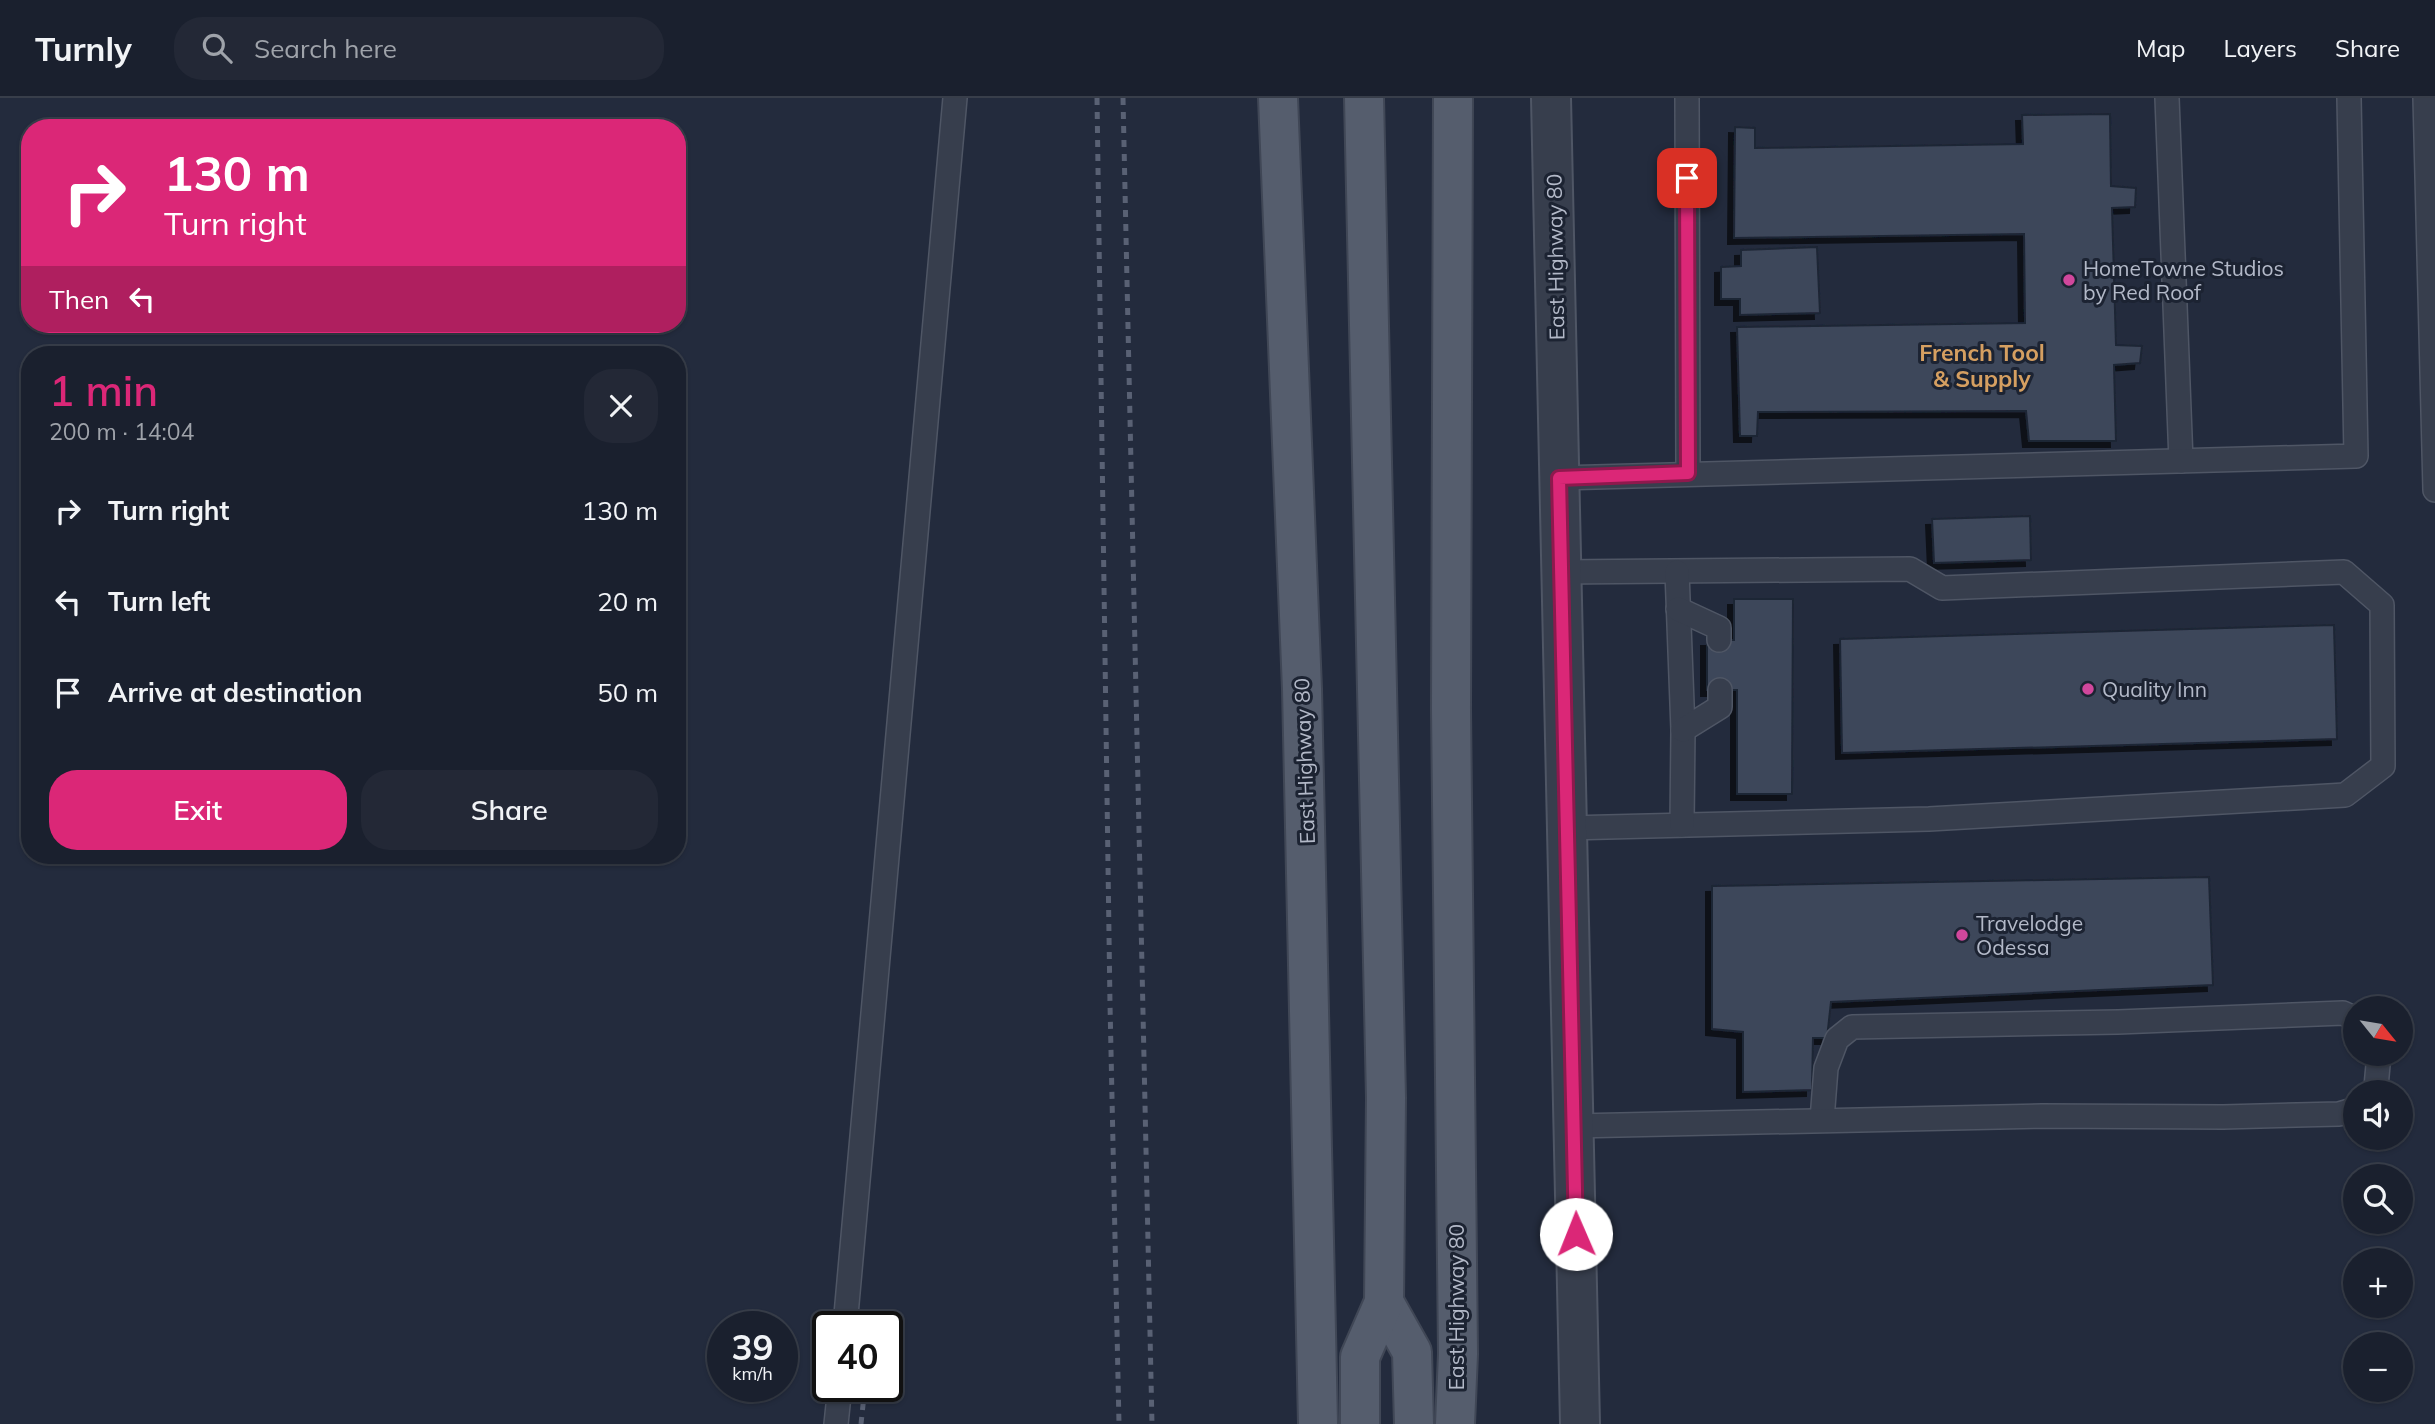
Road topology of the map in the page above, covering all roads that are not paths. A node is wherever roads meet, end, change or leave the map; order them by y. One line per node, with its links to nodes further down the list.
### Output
1 (955, 98): 27 (lane)
2 (1278, 98): 30 (main road, East Highway 80)
3 (1364, 98): 26 (main road)
4 (1453, 98): 33 (main road, East Highway 80)
5 (1551, 98): 12 (street, East Highway 80)
6 (1687, 98): 11 (lane)
7 (2167, 98): 10 (lane)
8 (2349, 98): 10 (lane)
9 (2425, 98): 13 (lane)
10 (2181, 461): 11 (lane)
11 (1688, 473): 12 (lane)
12 (1559, 478): 14 (street, East Highway 80)
13 (2435, 490)
14 (1562, 572): 15 (lane); 21 (street, East Highway 80)
15 (1677, 572): 16 (lane); 20 (lane)
16 (1678, 609): 17 (lane); 19 (lane)
17 (1719, 640)
18 (1720, 690): 19 (lane)
19 (1683, 730): 20 (lane)
20 (1682, 825): 21 (lane)
21 (1567, 828): 25 (street, East Highway 80)
22 (2343, 1016): 24 (lane)
23 (2343, 1111): 24 (lane)
24 (1822, 1120): 25 (lane)
25 (1574, 1126): 34 (street, East Highway 80)
26 (1384, 1302): 31 (main road); 32 (main road)
27 (846, 1311)
28 (838, 1402): 29 (lane)
29 (836, 1424)
30 (1318, 1424)
31 (1360, 1424)
32 (1414, 1424)
33 (1455, 1424)
34 (1580, 1424)

